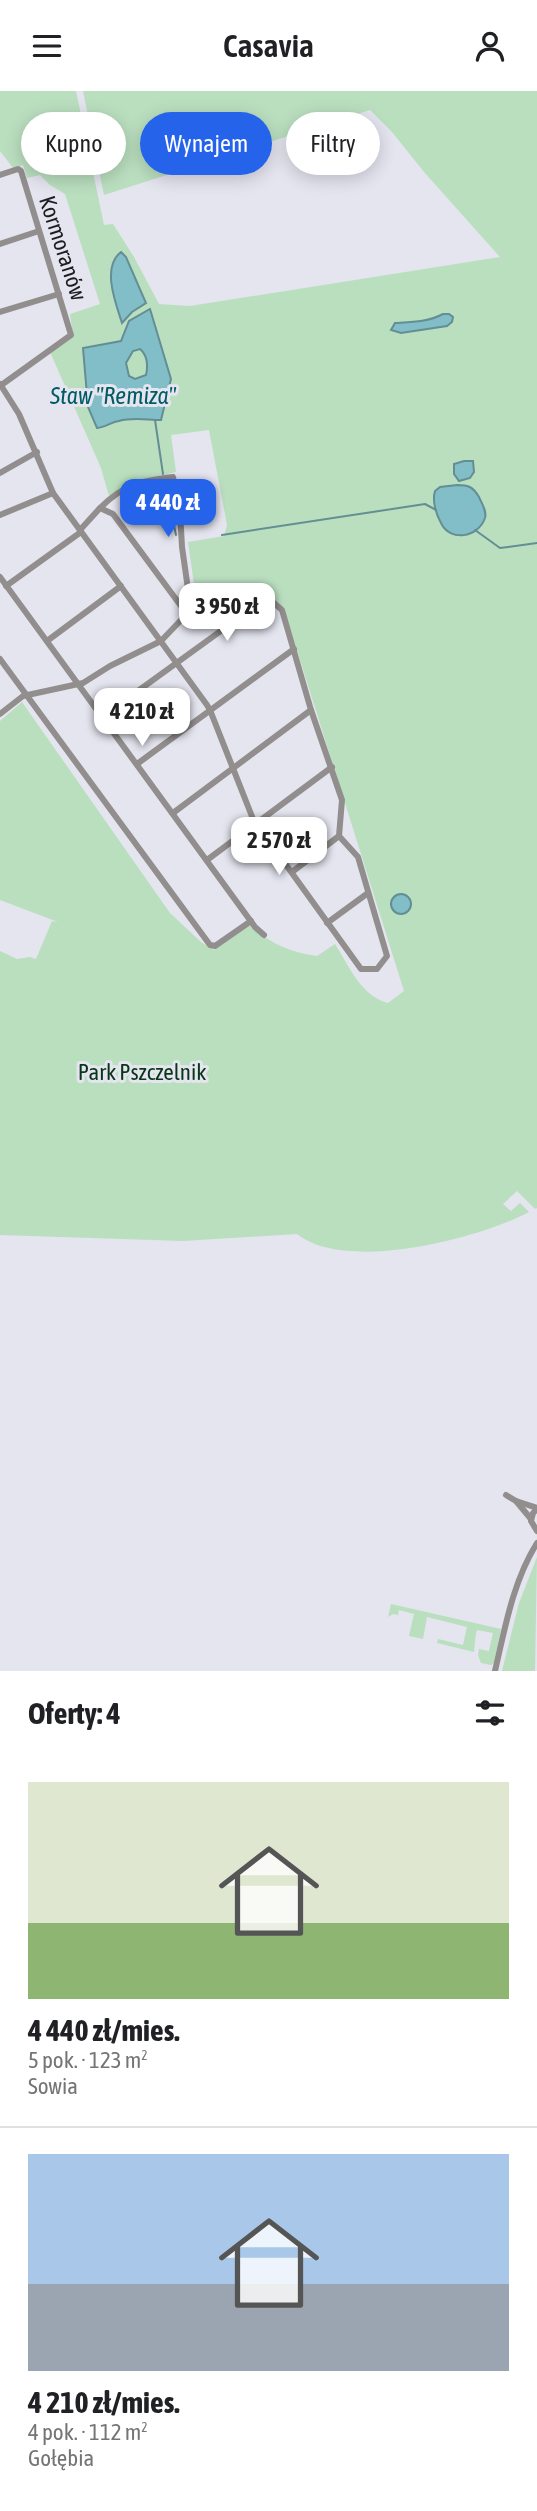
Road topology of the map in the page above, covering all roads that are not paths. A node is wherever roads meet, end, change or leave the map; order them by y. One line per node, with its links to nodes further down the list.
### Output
1 (0, 175): 2 (street, Kormoranów)
2 (39, 231): 3 (street); 4 (street, Kormoranów)
3 (0, 244)
4 (59, 294): 5 (street); 6 (street, Kormoranów)
5 (0, 312)
6 (0, 385): 7 (street)
7 (37, 452): 8 (street); 9 (street)
8 (0, 473)
9 (53, 493): 11 (street); 12 (street)
10 (100, 508): 12 (street); 16 (street); 16 (street)
11 (0, 515)
12 (81, 531): 14 (street); 15 (street)
13 (0, 577): 14 (street)
14 (6, 586): 17 (street)
15 (121, 586): 17 (street); 18 (street)
16 (184, 611): 18 (street)
17 (47, 641): 22 (street)
18 (161, 641): 21 (street); 22 (street)
19 (294, 649): 21 (street); 24 (street); 25 (street)
20 (0, 659): 23 (street)
21 (176, 663): 25 (street); 27 (street)
22 (78, 685): 23 (street); 27 (street)
23 (26, 695): 26 (street); 37 (street)
24 (311, 710): 29 (street); 30 (street)
25 (210, 711): 28 (street); 29 (street)
26 (0, 714)
27 (102, 717): 28 (street)
28 (137, 764): 31 (street)
29 (233, 767): 31 (street); 32 (street)
30 (332, 767): 32 (street); 33 (street)
31 (173, 813): 34 (street)
32 (257, 823): 34 (street); 35 (street)
33 (339, 836): 35 (street); 36 (street)
34 (207, 860): 37 (street)
35 (292, 871): 38 (street)
36 (368, 893): 38 (street); 38 (street)
37 (251, 921): 39 (street)
38 (327, 923)
39 (264, 935)
40 (506, 1495): 41 (street)
41 (516, 1501): 42 (street); 43 (street)
42 (537, 1508): 43 (street)
43 (531, 1519): 44 (street)
44 (536, 1530): 46 (street)
45 (537, 1543): 46 (street)
46 (531, 1553): 47 (street)
47 (495, 1671)

